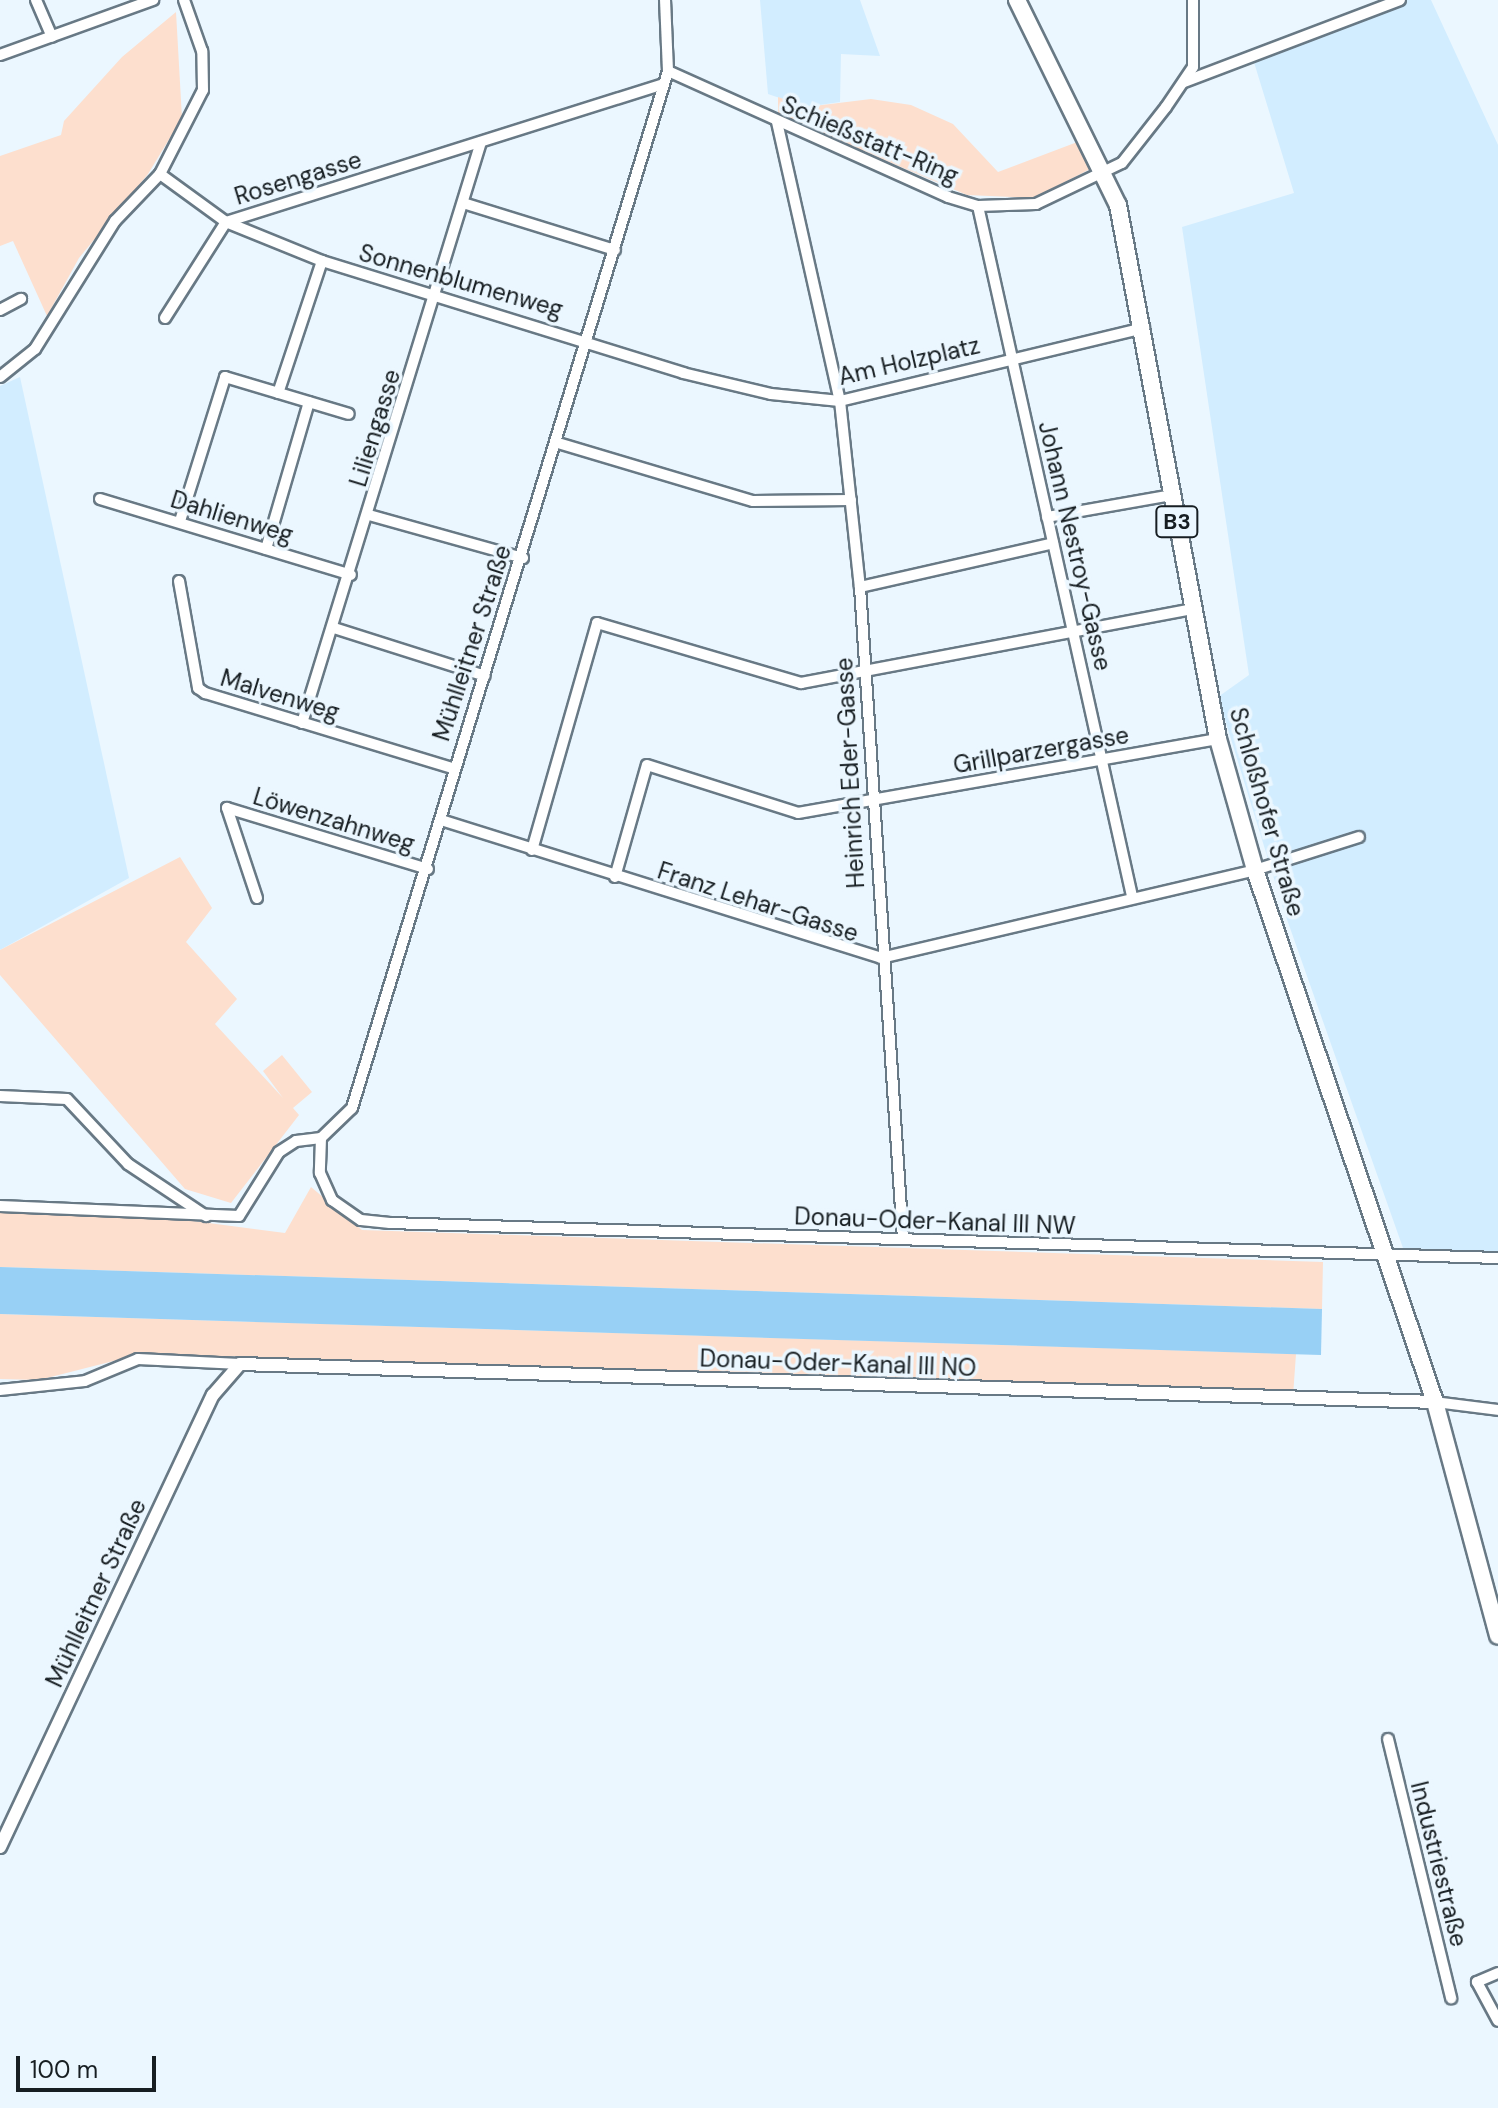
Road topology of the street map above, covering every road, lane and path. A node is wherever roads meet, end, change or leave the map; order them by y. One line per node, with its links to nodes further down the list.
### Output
1 (36, 0): 8 (street)
2 (153, 0): 8 (street)
3 (184, 0): 16 (street)
4 (665, 0): 10 (street, Mühlleitner Straße)
5 (1017, 0): 15 (main road, Schloßhofer Straße / B3)
6 (1193, 0): 11 (street)
7 (1400, 0): 11 (street)
8 (52, 37): 9 (street)
9 (0, 55)
10 (668, 71): 12 (street, Mühlleitner Straße); 13 (street, Schießstatt-Ring)
11 (1184, 82): 15 (street)
12 (664, 84): 14 (street, Rosengasse); 20 (street, Mühlleitner Straße)
13 (777, 122): 18 (street, Schießstatt-Ring); 31 (street, Heinrich Eder-Gasse)
14 (481, 142): 17 (street, Liliengasse); 19 (street, Rosengasse)
15 (1108, 173): 18 (street, Schießstatt-Ring); 26 (main road, Schloßhofer Straße / B3)
16 (160, 174): 19 (street, Rosengasse); 29 (street)
17 (463, 203): 20 (street); 22 (street, Liliengasse)
18 (978, 206): 28 (street, Johann Nestroy-Gasse)
19 (226, 222): 21 (street, Sonnenblumenweg); 25 (street)
20 (615, 250): 27 (street, Mühlleitner Straße)
21 (322, 261): 22 (street, Sonnenblumenweg); 30 (street)
22 (436, 296): 27 (street, Sonnenblumenweg); 38 (street, Liliengasse)
23 (21, 299): 24 (street)
24 (0, 310)
25 (165, 318)
26 (1146, 327): 28 (street, Am Holzplatz); 35 (main road, Schloßhofer Straße / B3)
27 (589, 339): 31 (street, Am Holzplatz); 34 (street, Mühlleitner Straße)
28 (1010, 358): 31 (street, Am Holzplatz); 39 (street, Johann Nestroy-Gasse)
29 (0, 377)
30 (278, 393): 32 (street); 40 (street)
31 (840, 401): 37 (street, Heinrich Eder-Gasse)
32 (309, 402): 33 (street); 42 (street)
33 (349, 414)
34 (558, 443): 37 (street); 43 (street, Mühlleitner Straße)
35 (1172, 495): 39 (street); 47 (main road, Schloßhofer Straße / B3)
36 (100, 499): 40 (street, Dahlienweg)
37 (851, 500): 46 (street, Heinrich Eder-Gasse)
38 (369, 515): 43 (street); 44 (street, Liliengasse)
39 (1047, 517): 41 (street, Johann Nestroy-Gasse)
40 (180, 521): 42 (street, Dahlienweg)
41 (1053, 543): 46 (street); 49 (street, Johann Nestroy-Gasse)
42 (266, 549): 44 (street, Dahlienweg)
43 (523, 558): 51 (street, Mühlleitner Straße)
44 (351, 575): 48 (street, Liliengasse)
45 (179, 581): 52 (street, Malvenweg)
46 (860, 587): 50 (street, Heinrich Eder-Gasse)
47 (1192, 609): 49 (street); 53 (main road, Schloßhofer Straße / B3)
48 (334, 628): 51 (street); 52 (street, Liliengasse)
49 (1075, 633): 50 (street); 54 (street, Johann Nestroy-Gasse)
50 (864, 675): 56 (street, Heinrich Eder-Gasse); 59 (street)
51 (485, 676): 55 (street, Mühlleitner Straße)
52 (302, 723): 55 (street, Malvenweg)
53 (1218, 739): 54 (street, Grillparzergasse); 61 (main road, Schloßhofer Straße / B3)
54 (1101, 759): 56 (street, Grillparzergasse); 63 (street, Johann Nestroy-Gasse)
55 (455, 769): 57 (street, Mühlleitner Straße)
56 (871, 801): 62 (street, Grillparzergasse); 65 (street, Heinrich Eder-Gasse)
57 (441, 820): 59 (street, Franz Lehar-Gasse); 60 (street, Mühlleitner Straße)
58 (1359, 837): 61 (street, Franz Lehar-Gasse)
59 (532, 850): 62 (street, Franz Lehar-Gasse)
60 (428, 869): 64 (street, Löwenzahnweg); 67 (street, Mühlleitner Straße)
61 (1255, 870): 63 (street, Franz Lehar-Gasse); 71 (main road, Schloßhofer Straße / B3)
62 (615, 877): 65 (street, Franz Lehar-Gasse)
63 (1132, 896): 65 (street, Franz Lehar-Gasse)
64 (257, 898)
65 (881, 958): 70 (street, Heinrich Eder-Gasse)
66 (0, 1096): 69 (street)
67 (321, 1138): 69 (street, Mühlleitner Straße); 70 (street, Donau-Oder-Kanal III NW)
68 (0, 1206): 69 (street)
69 (208, 1217)
70 (903, 1239): 71 (street, Donau-Oder-Kanal III NW)
71 (1388, 1257): 72 (street, Donau-Oder-Kanal III NW); 75 (main road, Schloßhofer Straße / B3)
72 (1498, 1258)
73 (240, 1364): 74 (street); 75 (street, Donau-Oder-Kanal III NO); 79 (street, Mühlleitner Straße)
74 (0, 1390)
75 (1435, 1402): 76 (street); 77 (main road, Schloßhofer Straße / B3)
76 (1498, 1410)
77 (1498, 1636)
78 (1388, 1739): 81 (street, Industriestraße)
79 (0, 1847)
80 (1498, 1973): 82 (street)
81 (1451, 1998)
82 (1498, 2021)

